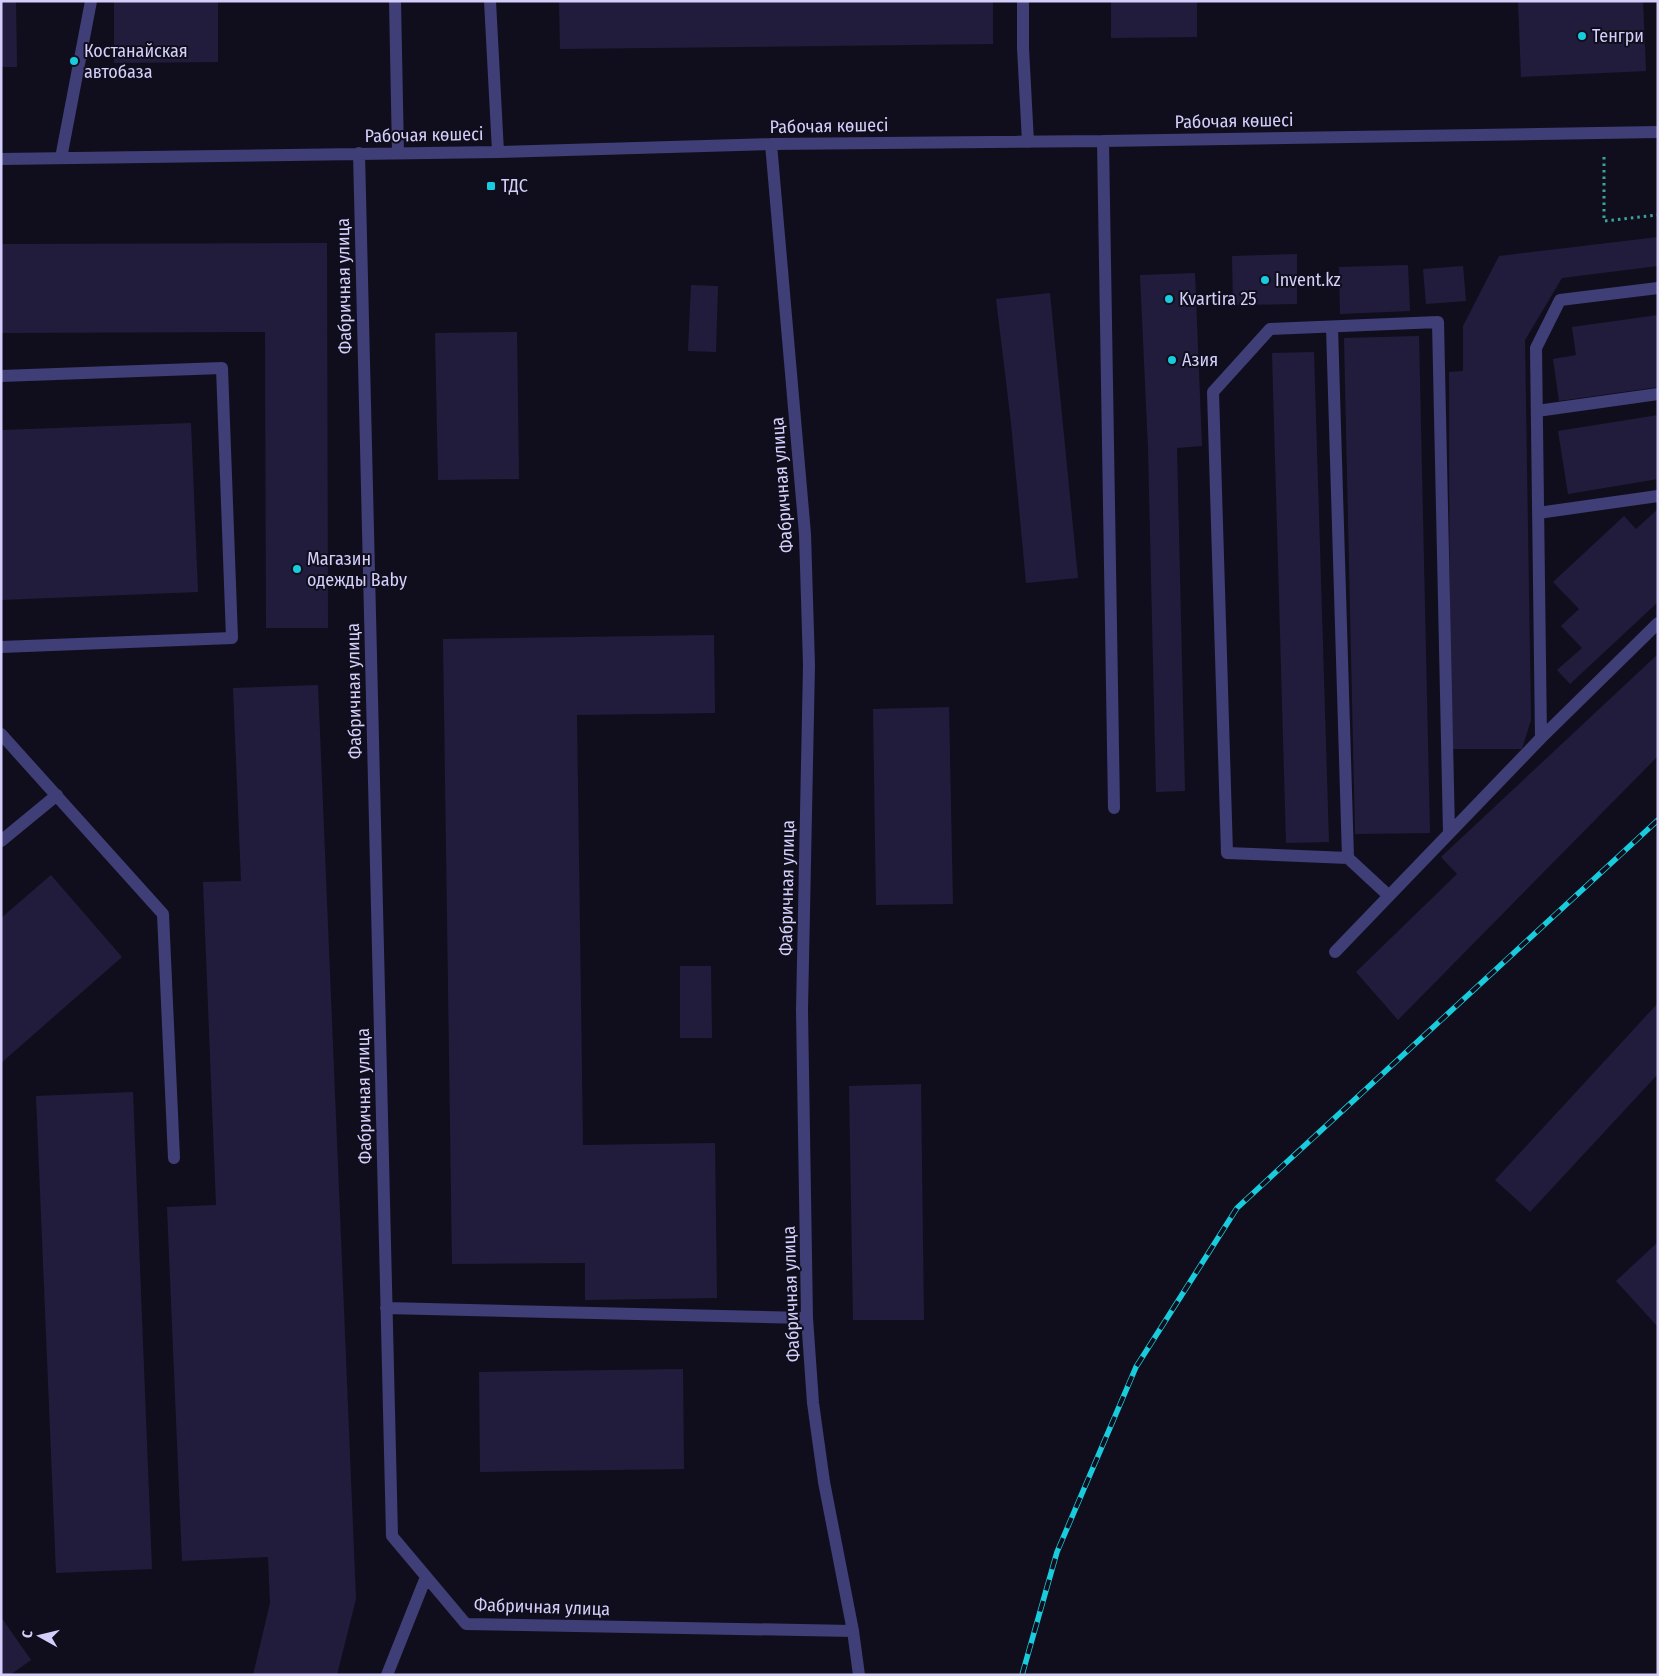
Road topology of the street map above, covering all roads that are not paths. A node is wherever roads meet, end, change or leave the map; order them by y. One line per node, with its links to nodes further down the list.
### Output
1 (91, 1): 12 (street)
2 (395, 1): 10 (street)
3 (490, 1): 9 (street)
4 (1023, 1): 7 (street)
5 (1658, 132): 6 (street, Рабочая көшесі)
6 (1103, 141): 7 (street, Рабочая көшесі); 26 (street)
7 (1028, 142): 8 (street, Рабочая көшесі)
8 (771, 144): 9 (street, Рабочая көшесі); 34 (street, Фабричная улица)
9 (498, 152): 10 (street, Рабочая көшесі)
10 (398, 153): 11 (street, Рабочая көшесі)
11 (359, 154): 12 (street, Рабочая көшесі); 33 (street, Фабричная улица)
12 (61, 158): 13 (street, Рабочая көшесі)
13 (1, 159)
14 (1658, 288): 18 (street)
15 (1332, 326): 27 (street); 29 (street); 29 (street)
16 (1, 376): 22 (street)
17 (1658, 394): 18 (street)
18 (1537, 411): 20 (street)
19 (1658, 496): 20 (street)
20 (1538, 513): 24 (street)
21 (1658, 623): 24 (street)
22 (1, 647)
23 (1, 734): 25 (street)
24 (1541, 738): 27 (street)
25 (57, 795): 28 (street); 32 (street)
26 (1114, 808)
27 (1449, 833): 30 (street)
28 (1, 841)
29 (1348, 858): 30 (street)
30 (1388, 895): 31 (street)
31 (1334, 952)
32 (174, 1158)
33 (386, 1308): 34 (street); 35 (street, Фабричная улица)
34 (807, 1318): 36 (street, Фабричная улица)
35 (426, 1577): 36 (street, Фабричная улица); 37 (street)
36 (853, 1631): 38 (street, Фабричная улица)
37 (387, 1675)
38 (859, 1675)

